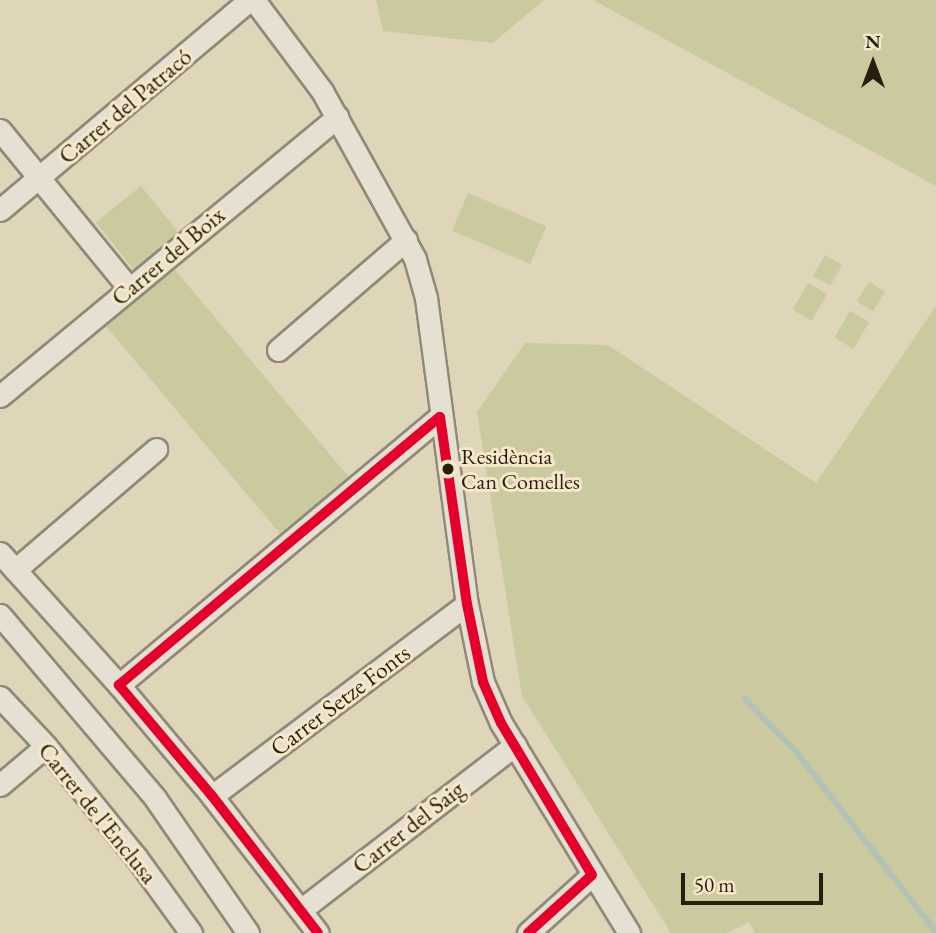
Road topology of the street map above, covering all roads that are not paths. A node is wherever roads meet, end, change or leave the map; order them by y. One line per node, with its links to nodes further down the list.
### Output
1 (251, 0): 2 (street); 4 (street, Carrer del Patracó)
2 (337, 117): 6 (street); 7 (street, Carrer del Boix)
3 (0, 130): 4 (street)
4 (40, 178): 5 (street, Carrer del Patracó); 7 (street)
5 (0, 210)
6 (406, 240): 8 (street); 10 (street)
7 (129, 288): 9 (street, Carrer del Boix)
8 (278, 350)
9 (0, 396)
10 (440, 417): 14 (street); 16 (street)
11 (156, 449): 13 (street)
12 (0, 553): 13 (street)
13 (15, 570): 16 (street)
14 (467, 604): 18 (street); 21 (street, Carrer Setze Fonts)
15 (0, 615): 25 (street)
16 (119, 685): 21 (street)
17 (0, 697): 19 (street, Carrer de l'Enclusa)
18 (515, 745): 22 (street); 23 (street, Carrer del Saig)
19 (46, 746): 20 (street); 24 (street, Carrer de l'Enclusa)
20 (0, 785)
21 (212, 796): 23 (street)
22 (592, 875): 27 (street); 28 (street)
23 (302, 909): 26 (street)
24 (191, 933)
25 (248, 933)
26 (318, 933)
27 (528, 933)
28 (629, 933)

